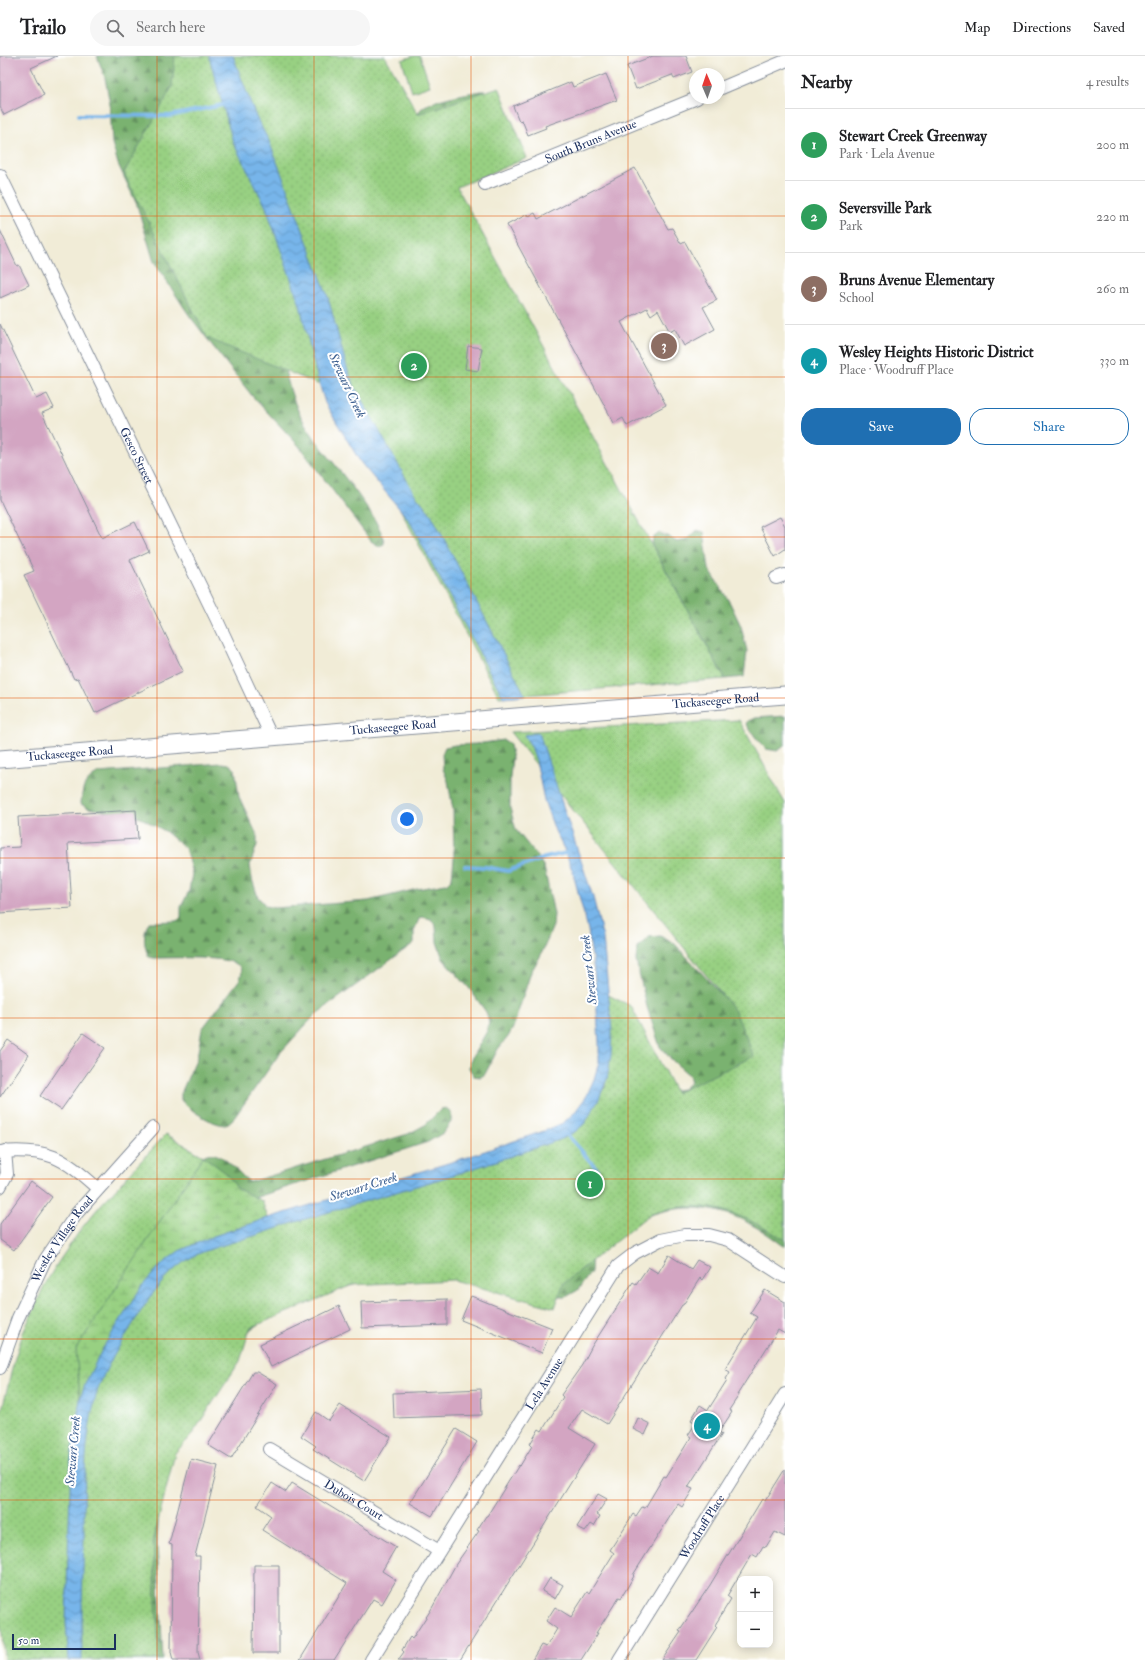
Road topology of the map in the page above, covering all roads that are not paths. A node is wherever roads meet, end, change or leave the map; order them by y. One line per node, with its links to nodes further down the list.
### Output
1 (785, 61): 2 (street)
2 (725, 86)
3 (689, 101): 5 (street, South Bruns Avenue)
4 (0, 175): 7 (street, Gesco Street)
5 (485, 184)
6 (785, 695): 7 (main road, Tuckaseegee Road)
7 (271, 736): 8 (main road, Tuckaseegee Road)
8 (0, 760)
9 (153, 1128): 12 (street, Westley Village Road)
10 (3, 1151): 11 (street); 12 (street)
11 (0, 1187)
12 (98, 1189): 14 (street, Westley Village Road)
13 (785, 1277): 17 (street, Lela Avenue)
14 (0, 1368)
15 (785, 1394): 19 (street, Woodruff Place)
16 (269, 1449): 17 (street, Dubois Court)
17 (439, 1551): 18 (street, Lela Avenue)
18 (371, 1660)
19 (619, 1660)

